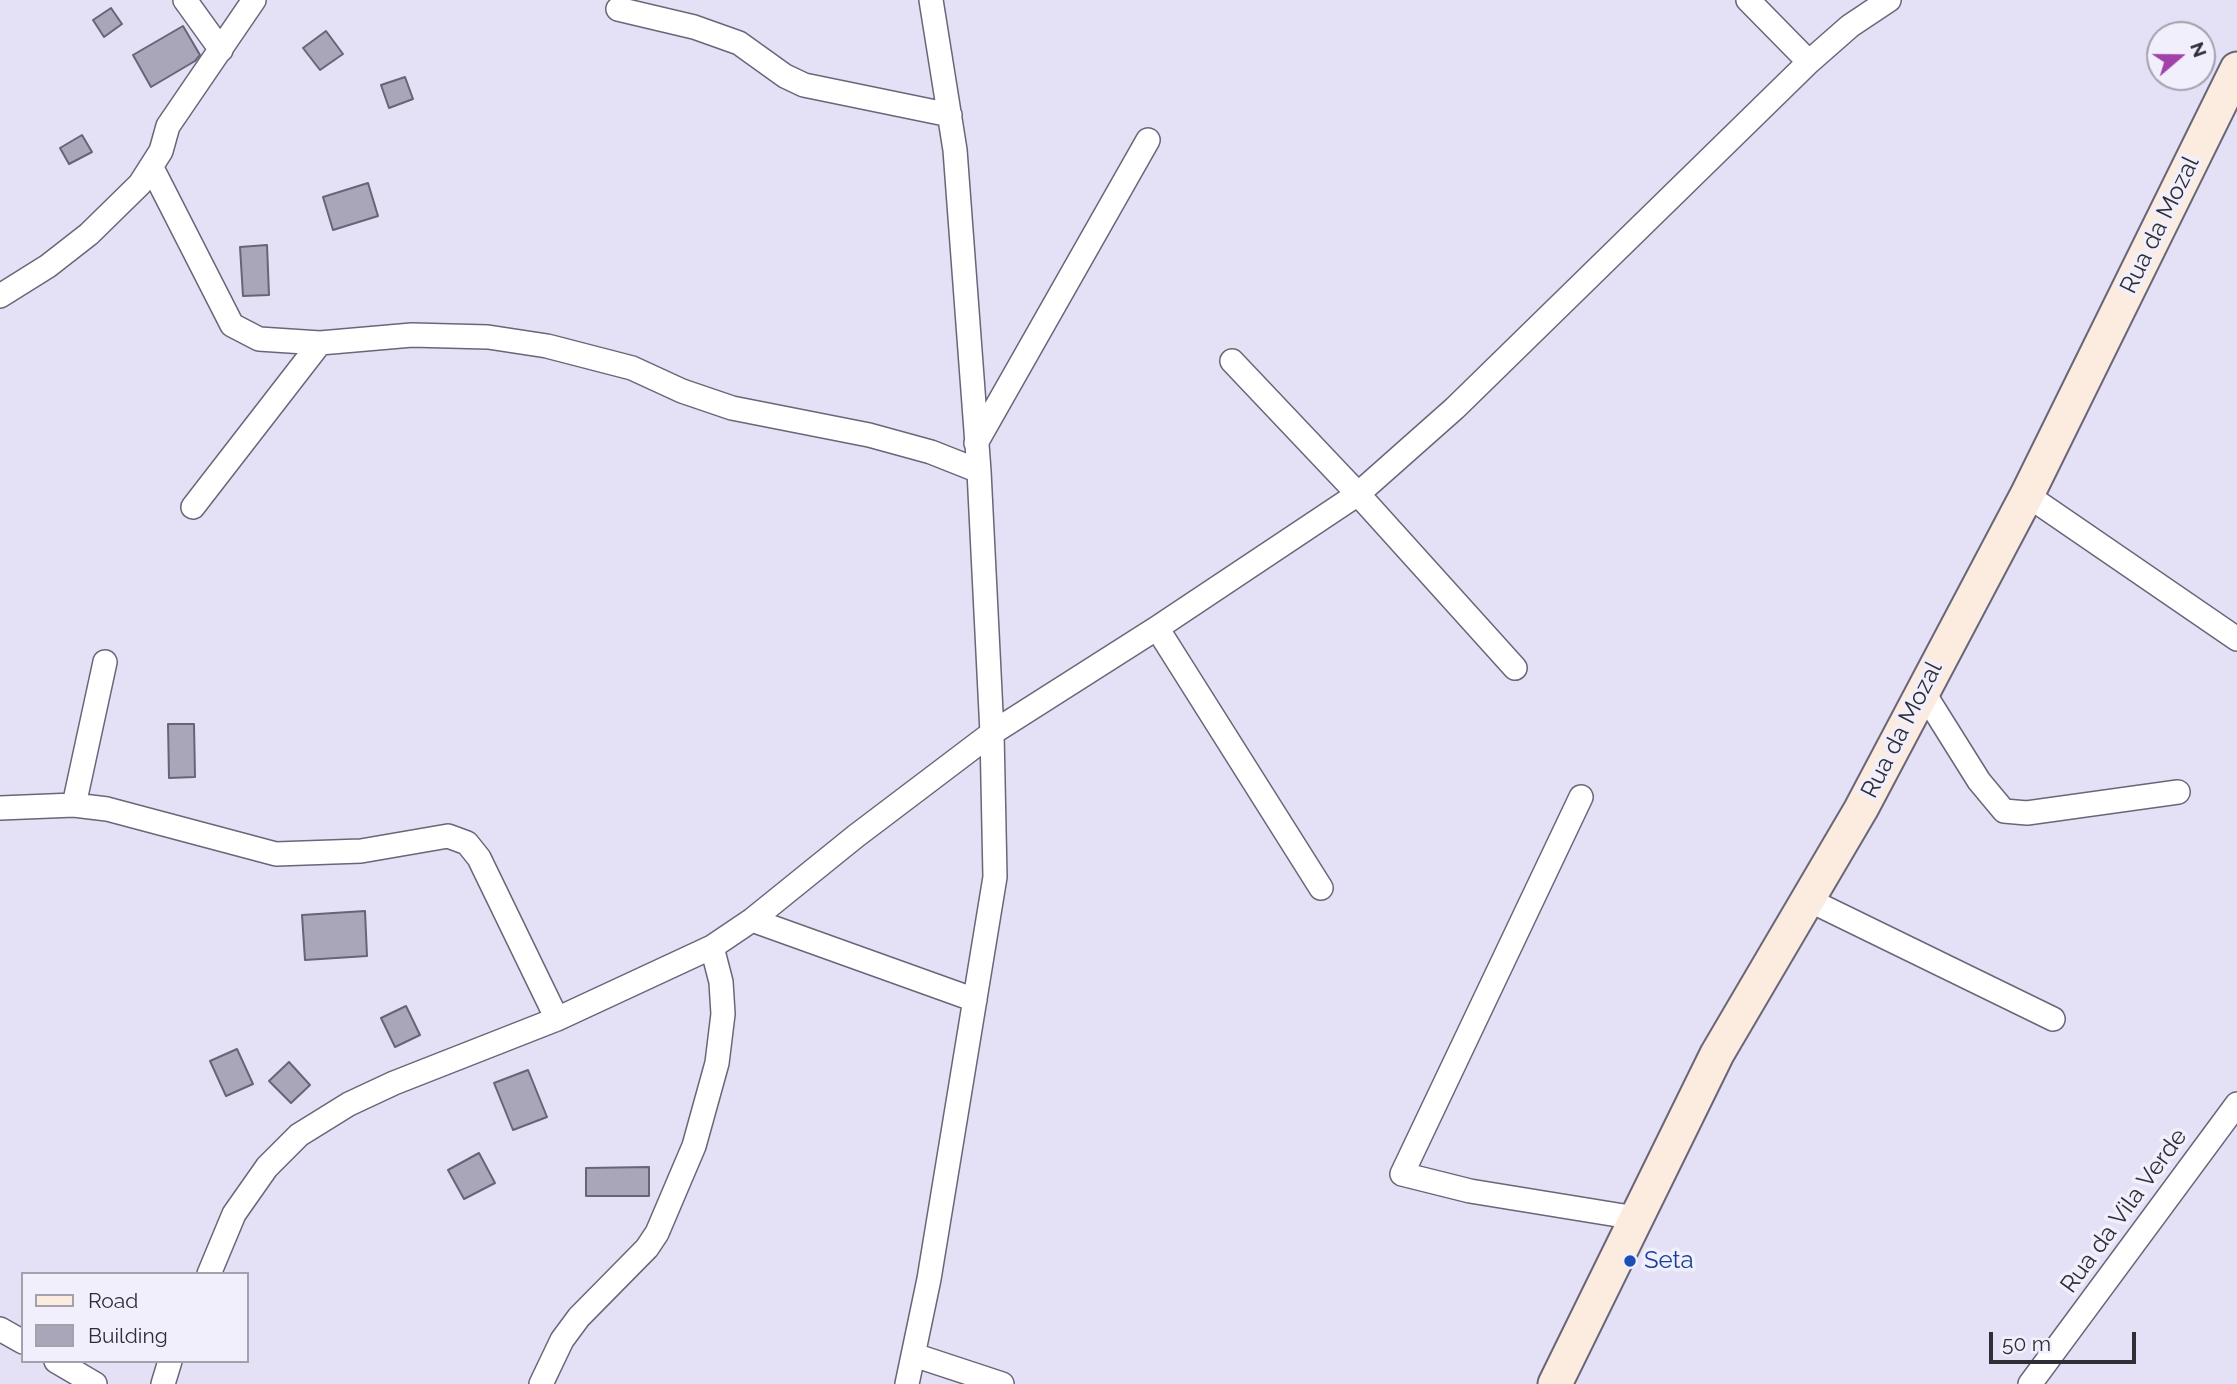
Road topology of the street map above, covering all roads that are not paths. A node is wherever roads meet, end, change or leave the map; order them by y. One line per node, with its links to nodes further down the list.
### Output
1 (185, 0): 7 (street)
2 (254, 0): 7 (street)
3 (1748, 0): 8 (street)
4 (1889, 0): 8 (street)
5 (932, 2): 10 (street)
6 (618, 9): 10 (street)
7 (221, 50): 12 (street)
8 (1809, 62): 18 (street)
9 (2237, 69): 19 (main road, Rua da Mozal)
10 (950, 115): 16 (street)
11 (1148, 140): 16 (street)
12 (152, 168): 13 (street); 14 (street)
13 (4, 287)
14 (320, 343): 17 (street); 20 (street)
15 (1232, 361): 18 (street)
16 (976, 443): 17 (street)
17 (979, 471): 26 (street)
18 (1358, 494): 21 (street); 24 (street)
19 (2027, 495): 22 (street); 25 (main road, Rua da Mozal)
20 (193, 508)
21 (1157, 628): 26 (street); 31 (street)
22 (2237, 639)
23 (105, 662): 29 (street)
24 (1515, 668)
25 (1922, 690): 27 (street); 32 (main road, Rua da Mozal)
26 (992, 733): 33 (street); 35 (street)
27 (2178, 792)
28 (1581, 797): 39 (street)
29 (74, 805): 30 (street); 36 (street)
30 (0, 808)
31 (1321, 888)
32 (1809, 900): 37 (street); 39 (main road, Rua da Mozal)
33 (752, 920): 34 (street); 35 (street)
34 (712, 947): 36 (street); 48 (street)
35 (975, 1000): 43 (street)
36 (557, 1019): 40 (street)
37 (2053, 1019)
38 (2237, 1104): 52 (street, Rua da Vila Verde)
39 (1636, 1217): 51 (main road, Rua da Mozal)
40 (210, 1272)
41 (0, 1329): 42 (street)
42 (21, 1341)
43 (914, 1354): 49 (street); 50 (street)
44 (59, 1363): 46 (street)
45 (169, 1363): 47 (street)
46 (95, 1384)
47 (163, 1384)
48 (541, 1384)
49 (907, 1384)
50 (1002, 1384)
51 (1555, 1384)
52 (2029, 1384)

